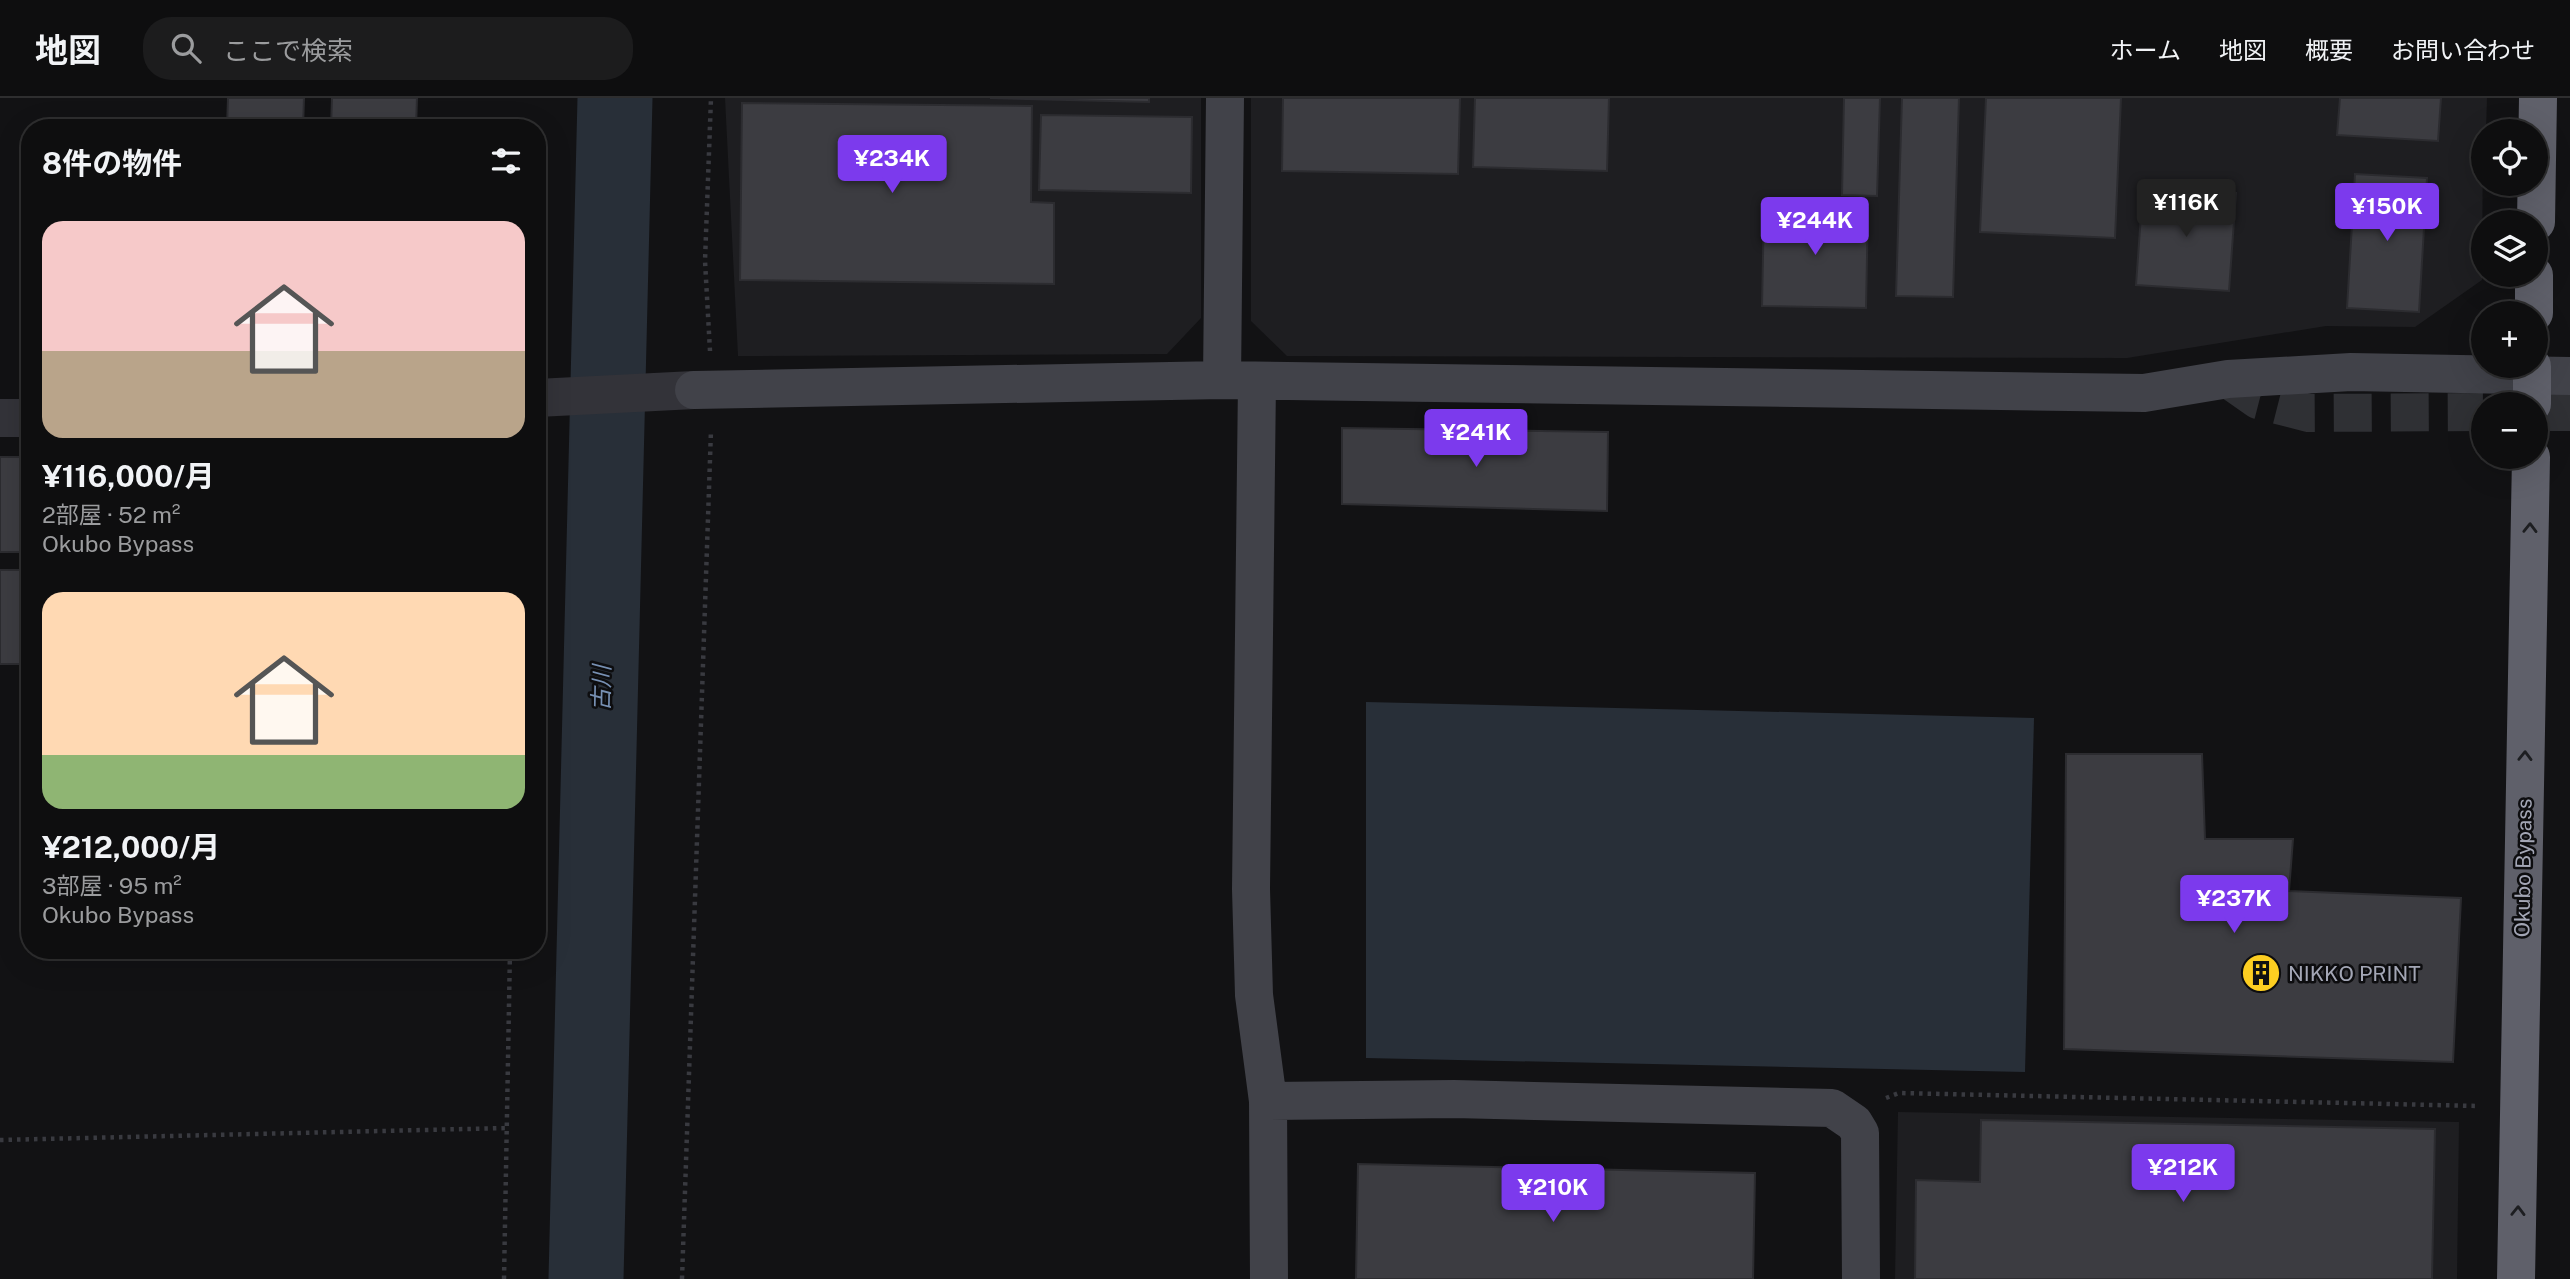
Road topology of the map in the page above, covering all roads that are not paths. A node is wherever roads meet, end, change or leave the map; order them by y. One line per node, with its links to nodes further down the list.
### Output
1 (1225, 98): 5 (street)
2 (2538, 98): 3 (highway)
3 (2536, 210)
4 (2570, 376): 6 (street)
5 (1239, 381): 6 (street); 7 (street); 11 (street)
6 (2532, 382)
7 (546, 398)
8 (0, 418): 9 (street)
9 (21, 418)
10 (2531, 469): 14 (highway, Okubo Bypass, one-way to 10)
11 (1268, 1101): 12 (street); 13 (street)
12 (1269, 1279)
13 (1861, 1279)
14 (2516, 1279)

